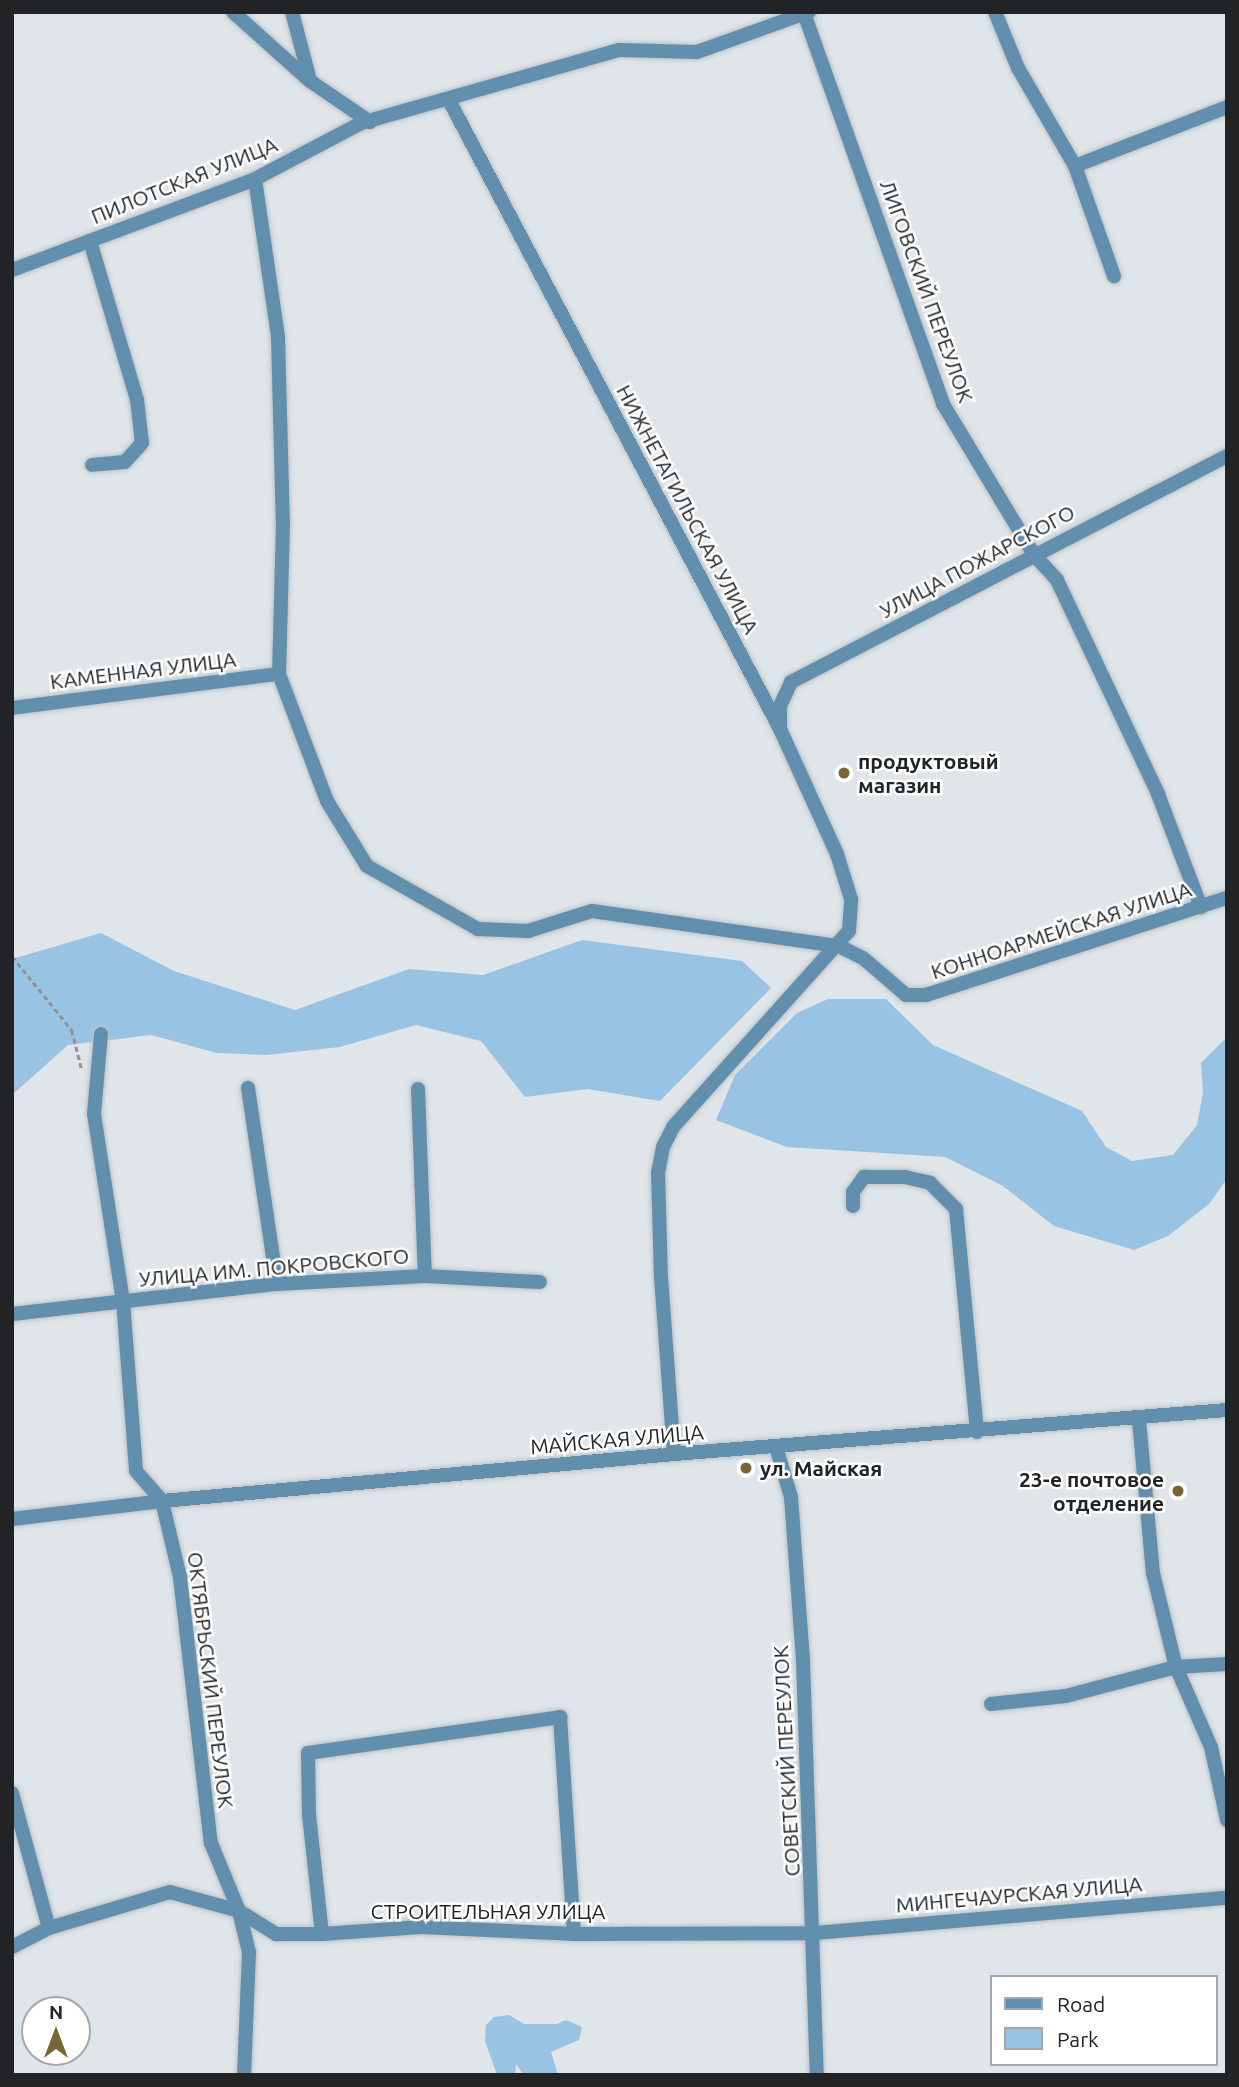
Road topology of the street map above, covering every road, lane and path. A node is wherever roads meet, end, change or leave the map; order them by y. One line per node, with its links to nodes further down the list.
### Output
1 (233, 12): 5 (street)
2 (292, 12): 5 (street)
3 (995, 12): 9 (street)
4 (807, 14): 6 (street, ПИЛОТСКАЯ УЛИЦА); 16 (street, ЛИГОВСКИЙ ПЕРЕУЛОК)
5 (310, 81): 8 (street)
6 (450, 102): 8 (street, ПИЛОТСКАЯ УЛИЦА); 19 (street, НИЖНЕТАГИЛЬСКАЯ УЛИЦА)
7 (1227, 107): 9 (street)
8 (370, 121): 10 (street, ПИЛОТСКАЯ УЛИЦА)
9 (1075, 166): 13 (street)
10 (255, 179): 11 (street, ПИЛОТСКАЯ УЛИЦА); 17 (street)
11 (90, 240): 12 (street, ПИЛОТСКАЯ УЛИЦА); 15 (street)
12 (12, 270)
13 (1114, 276)
14 (1227, 456): 16 (street, УЛИЦА ПОЖАРСКОГО)
15 (92, 465)
16 (1034, 555): 19 (street, УЛИЦА ПОЖАРСКОГО); 21 (street, ЛИГОВСКИЙ ПЕРЕУЛОК)
17 (279, 674): 18 (street, КАМЕННАЯ УЛИЦА); 22 (street)
18 (12, 708)
19 (780, 729): 22 (street, НИЖНЕТАГИЛЬСКАЯ УЛИЦА)
20 (1227, 898): 21 (street, КОННОАРМЕЙСКАЯ УЛИЦА)
21 (1200, 907): 22 (street, КОННОАРМЕЙСКАЯ УЛИЦА)
22 (839, 946): 38 (street)
23 (12, 956): 25 (path)
24 (101, 1034): 32 (street, ОКТЯБРЬСКИЙ ПЕРЕУЛОК)
25 (82, 1072)
26 (248, 1088): 31 (street)
27 (418, 1089): 29 (street)
28 (853, 1206): 36 (street)
29 (425, 1276): 30 (street, УЛИЦА ИМ. ПОКРОВСКОГО); 31 (street, УЛИЦА ИМ. ПОКРОВСКОГО)
30 (540, 1282)
31 (276, 1284): 32 (street, УЛИЦА ИМ. ПОКРОВСКОГО)
32 (123, 1298): 33 (street, УЛИЦА ИМ. ПОКРОВСКОГО); 39 (street, ОКТЯБРЬСКИЙ ПЕРЕУЛОК)
33 (12, 1314)
34 (1227, 1410): 35 (street, МАЙСКАЯ УЛИЦА)
35 (1139, 1420): 36 (street, МАЙСКАЯ УЛИЦА); 42 (street)
36 (977, 1432): 37 (street, МАЙСКАЯ УЛИЦА)
37 (776, 1447): 38 (street, МАЙСКАЯ УЛИЦА); 49 (street, СОВЕТСКИЙ ПЕРЕУЛОК)
38 (674, 1454): 39 (street, МАЙСКАЯ УЛИЦА)
39 (162, 1501): 40 (street, МАЙСКАЯ УЛИЦА); 47 (street, ОКТЯБРЬСКИЙ ПЕРЕУЛОК)
40 (12, 1519)
41 (1227, 1664): 42 (street)
42 (1175, 1667): 43 (street); 45 (street)
43 (991, 1704)
44 (12, 1793): 48 (street)
45 (1227, 1820)
46 (1227, 1898): 49 (street, МИНГЕЧАУРСКАЯ УЛИЦА)
47 (239, 1911): 48 (street, СТРОИТЕЛЬНАЯ УЛИЦА); 50 (street, СТРОИТЕЛЬНАЯ УЛИЦА); 53 (street, ОКТЯБРЬСКИЙ ПЕРЕУЛОК)
48 (49, 1928): 52 (street, СТРОИТЕЛЬНАЯ УЛИЦА)
49 (815, 1933): 51 (street, СТРОИТЕЛЬНАЯ УЛИЦА); 54 (street, СОВЕТСКИЙ ПЕРЕУЛОК)
50 (322, 1934): 51 (street, СТРОИТЕЛЬНАЯ УЛИЦА); 51 (street)
51 (574, 1934)
52 (12, 1947)
53 (244, 2075)
54 (817, 2075)

